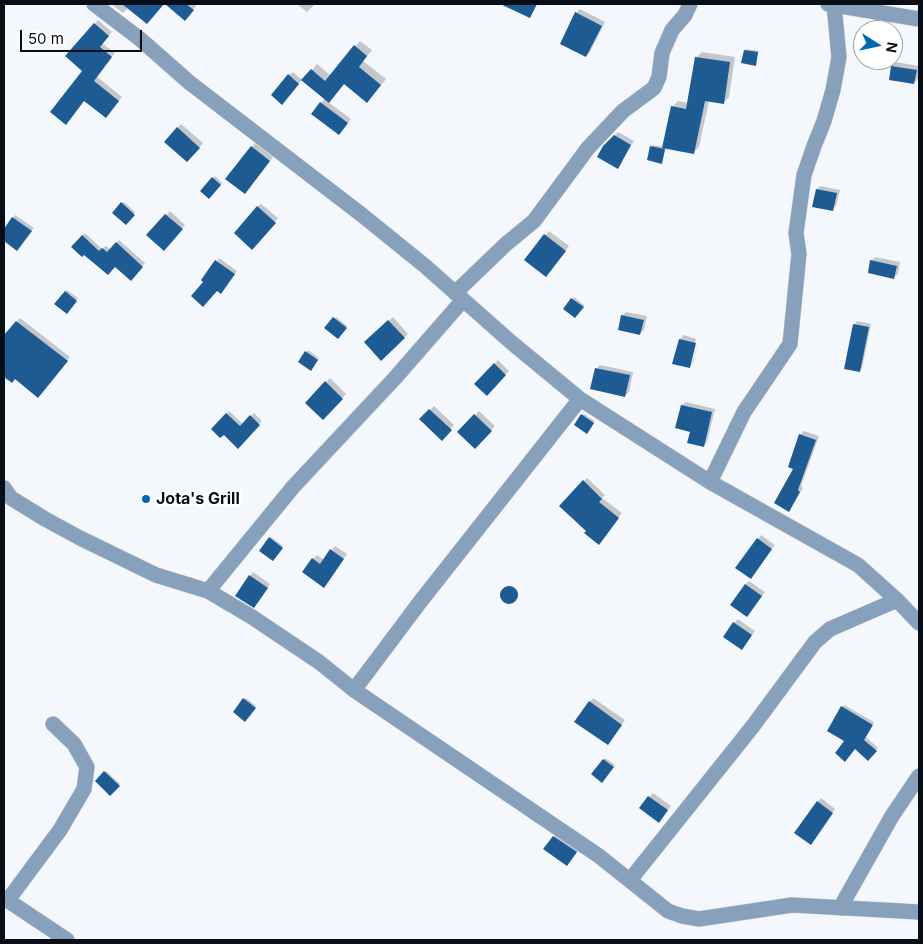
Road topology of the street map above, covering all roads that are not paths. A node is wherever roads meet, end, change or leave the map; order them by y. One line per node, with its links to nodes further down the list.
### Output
1 (94, 4): 5 (street)
2 (690, 4): 5 (street)
3 (831, 4): 4 (street); 7 (street)
4 (919, 19)
5 (459, 297): 6 (street); 9 (street)
6 (580, 399): 7 (street); 12 (street)
7 (710, 482): 10 (street)
8 (4, 488): 9 (street)
9 (208, 591): 12 (street)
10 (897, 600): 11 (street); 15 (street)
11 (919, 624)
12 (354, 690): 15 (street)
13 (53, 724): 16 (street)
14 (919, 776): 17 (street)
15 (630, 880): 17 (street)
16 (5, 898): 19 (street)
17 (840, 908): 18 (street)
18 (919, 912)
19 (66, 940)

